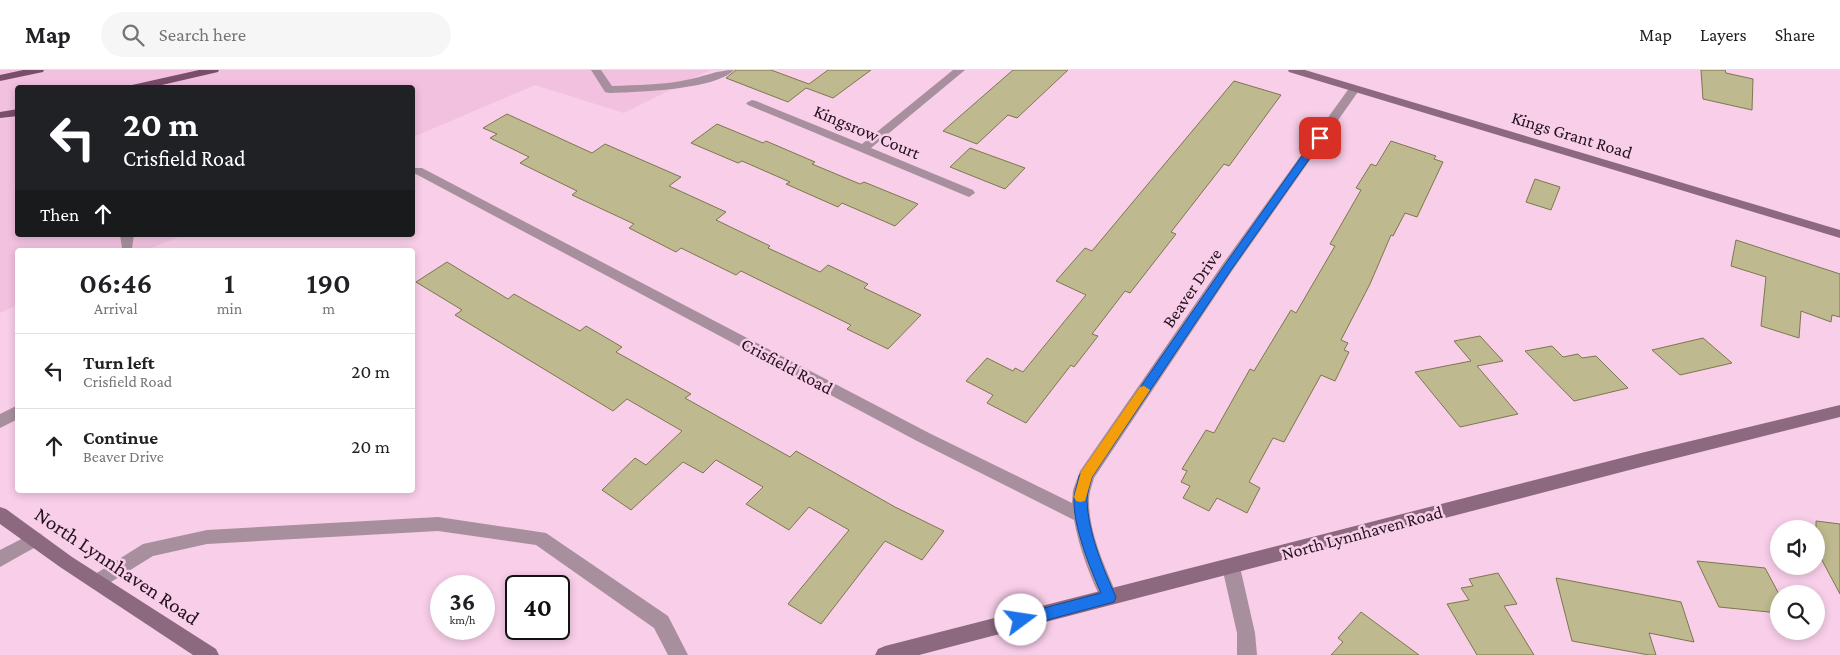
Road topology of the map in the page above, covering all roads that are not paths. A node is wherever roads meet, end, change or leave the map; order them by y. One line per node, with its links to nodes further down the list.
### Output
1 (39, 70): 7 (main road)
2 (214, 70): 8 (main road)
3 (596, 70): 4 (street)
4 (729, 70)
5 (960, 70): 13 (street)
6 (1293, 70): 9 (street, Kings Grant Road)
7 (0, 78)
8 (143, 85)
9 (1354, 89): 16 (street, Kings Grant Road); 21 (street, Beaver Drive)
10 (752, 103): 13 (street, Kingsrow Court)
11 (15, 112): 12 (main road)
12 (0, 115)
13 (863, 149): 15 (street, Kingsrow Court)
14 (418, 171): 21 (street, Crisfield Road)
15 (969, 193)
16 (1840, 234)
17 (1840, 411): 24 (street, North Lynnhaven Road)
18 (15, 413): 19 (street)
19 (0, 422)
20 (0, 514): 22 (street, North Lynnhaven Road)
21 (1082, 516): 26 (street)
22 (35, 539): 23 (street); 25 (street, North Lynnhaven Road)
23 (0, 559)
24 (1231, 567): 26 (street, North Lynnhaven Road); 31 (street)
25 (98, 582): 28 (street, North Lynnhaven Road); 29 (street)
26 (1110, 597): 27 (street, North Lynnhaven Road)
27 (914, 651): 30 (street, North Lynnhaven Road)
28 (209, 655)
29 (678, 655)
30 (885, 655)
31 (1247, 655)

